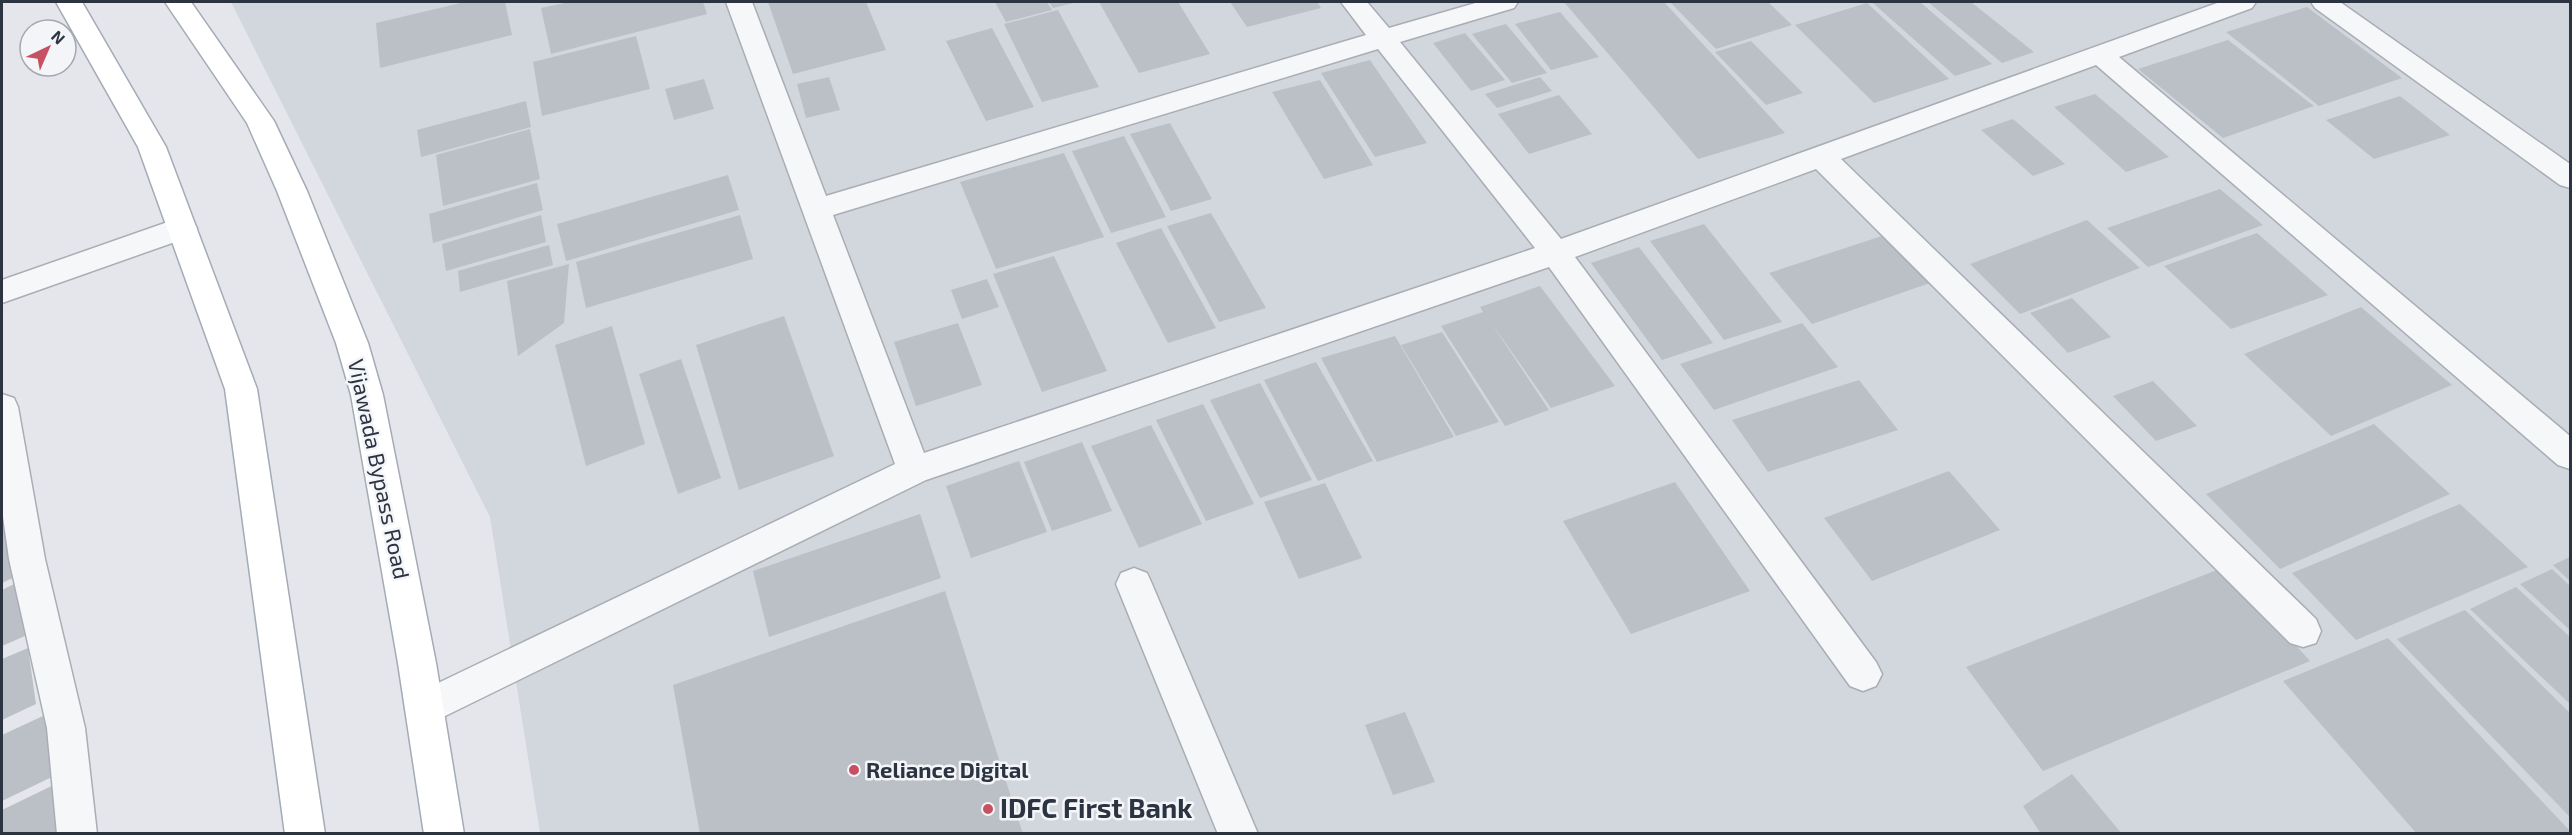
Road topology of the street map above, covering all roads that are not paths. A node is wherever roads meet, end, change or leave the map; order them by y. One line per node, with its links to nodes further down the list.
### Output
1 (69, 2): 13 (main road)
2 (178, 2): 22 (main road, Vijawada Bypass Road)
3 (739, 2): 12 (street)
4 (1354, 2): 8 (street)
5 (1505, 2): 8 (street)
6 (2243, 2): 9 (street)
7 (2324, 2): 11 (street)
8 (1383, 38): 12 (street); 14 (street)
9 (2099, 54): 10 (street); 17 (street)
10 (1820, 156): 14 (street); 20 (street)
11 (2571, 178)
12 (818, 209): 18 (street)
13 (182, 228): 15 (street); 24 (main road)
14 (1555, 253): 18 (street); 21 (street)
15 (2, 292)
16 (2, 407): 23 (street)
17 (2571, 455)
18 (914, 470): 22 (street)
19 (1134, 584): 26 (street)
20 (2302, 631)
21 (1863, 674)
22 (424, 708): 25 (main road, Vijawada Bypass Road)
23 (77, 834)
24 (305, 834)
25 (444, 834)
26 (1238, 834)

